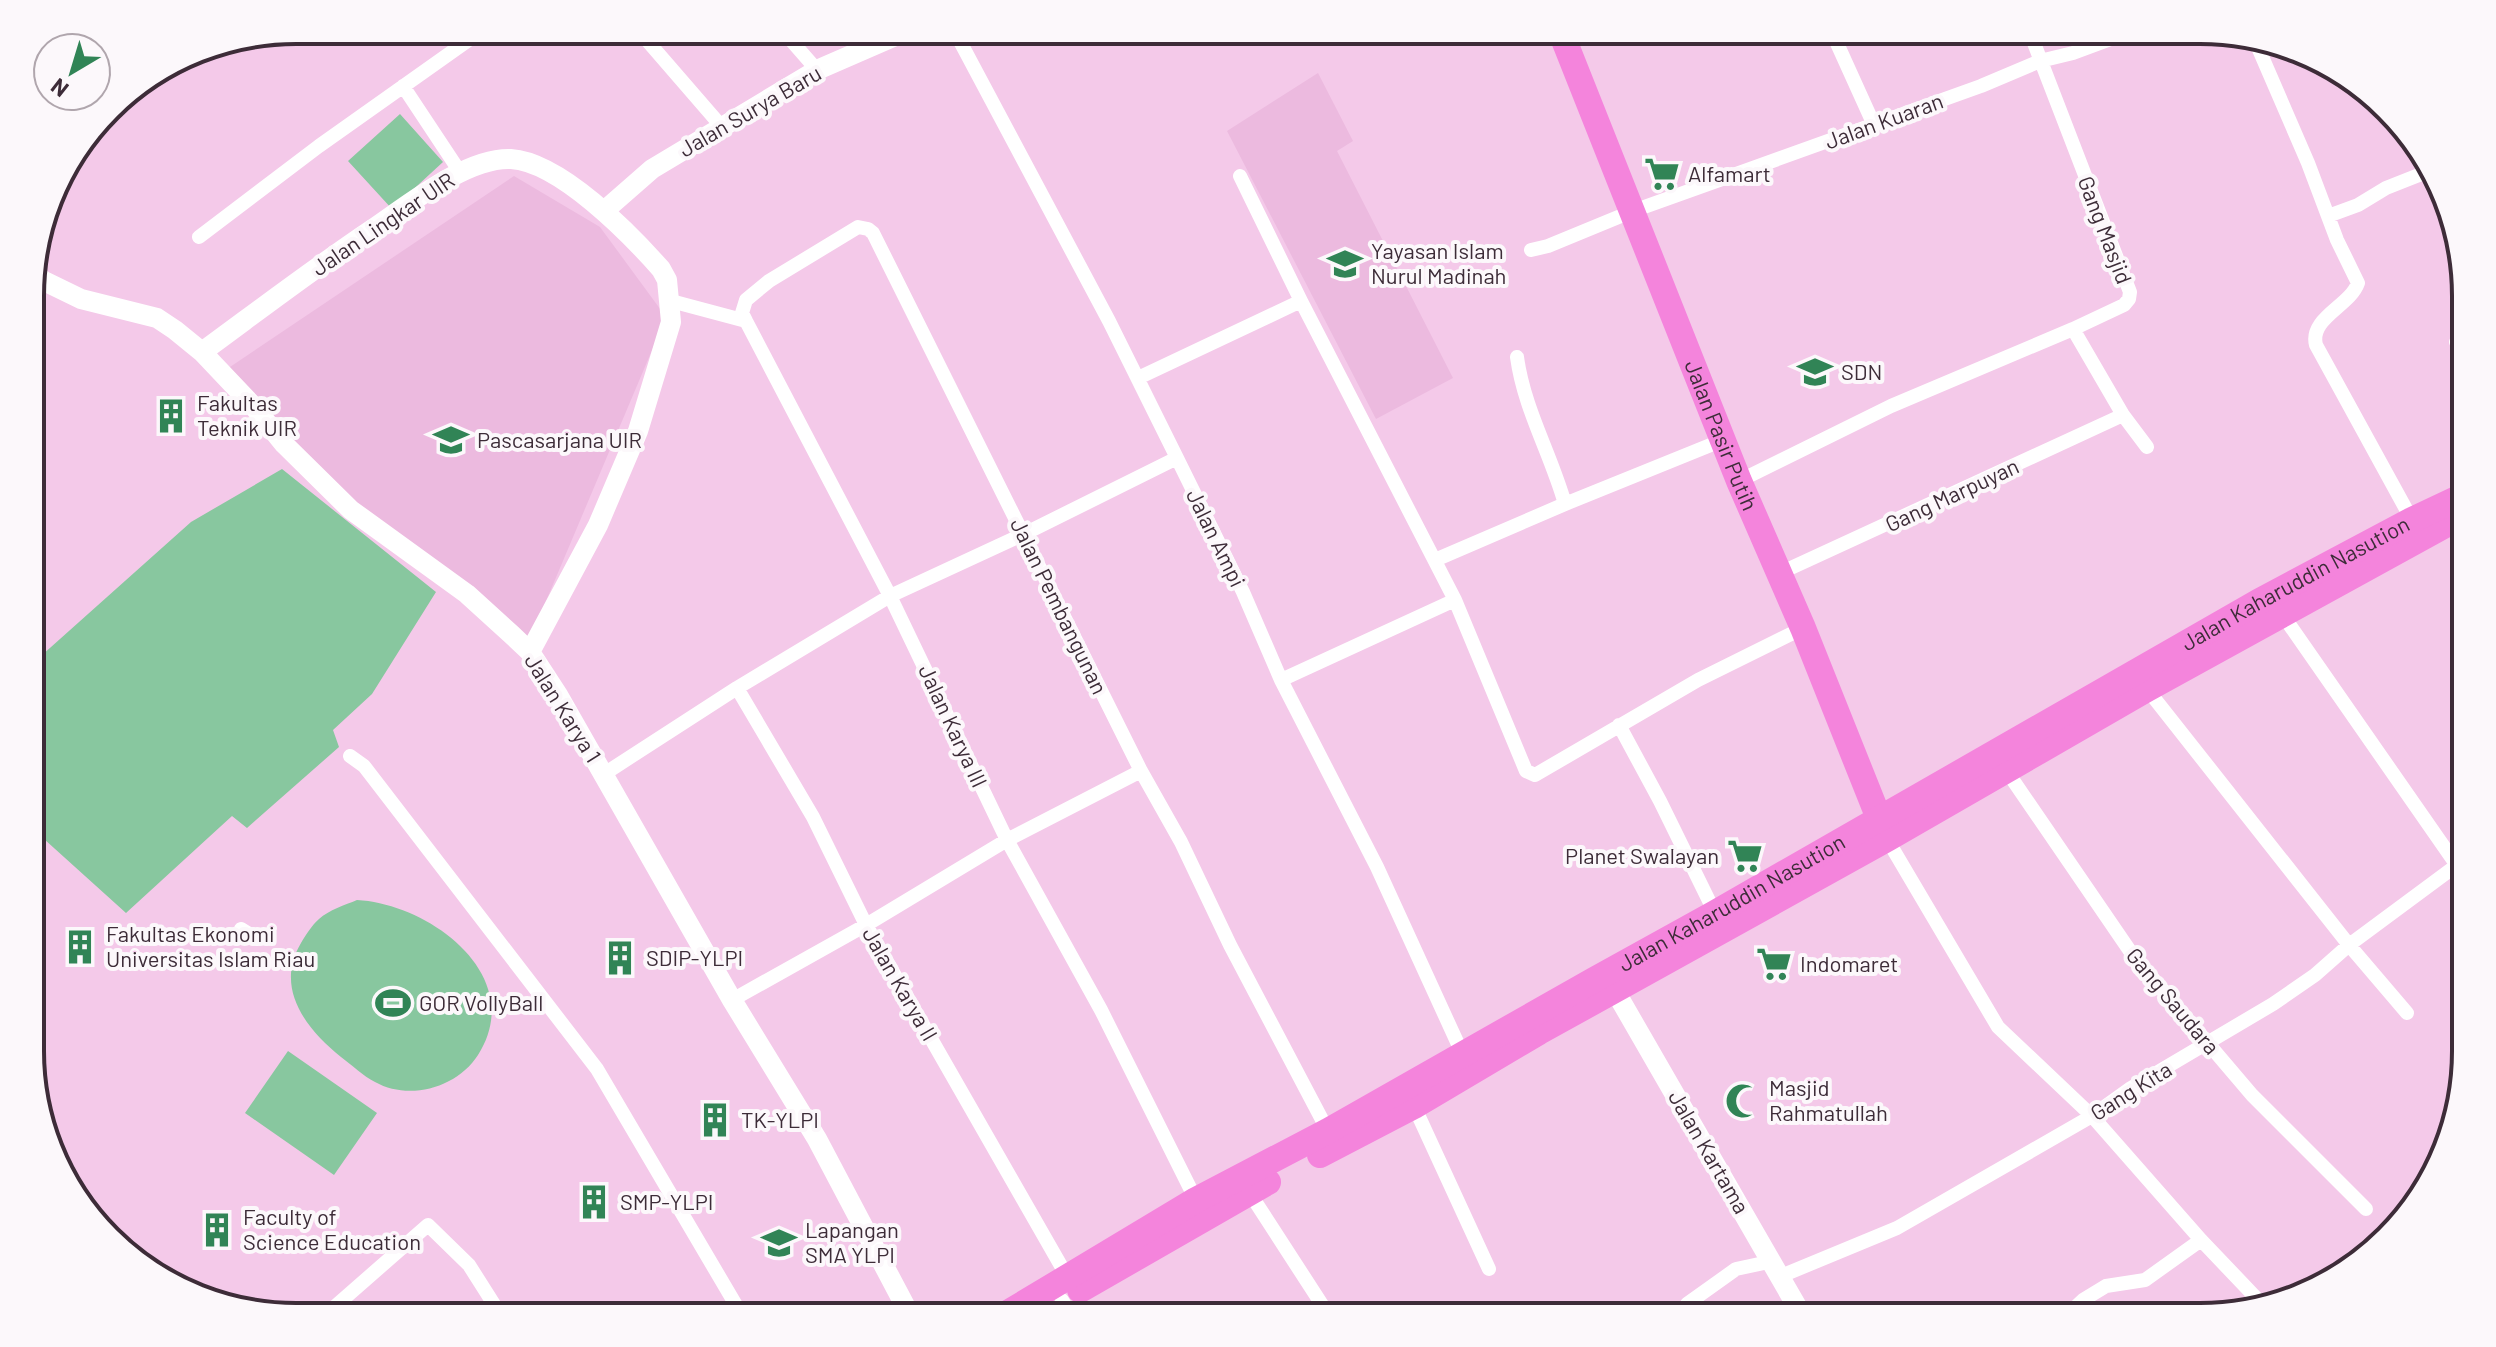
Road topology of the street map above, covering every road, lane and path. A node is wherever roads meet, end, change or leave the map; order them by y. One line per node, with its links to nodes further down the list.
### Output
1 (1566, 44): 20 (highway, Jalan Pasir Putih)
2 (1837, 44): 14 (street)
3 (2034, 44): 11 (street, Gang Masjid)
4 (2097, 44): 11 (street, Jalan Kuaran)
5 (462, 45): 13 (street)
6 (651, 45): 15 (street)
7 (795, 45): 12 (street)
8 (875, 45): 12 (street, Jalan Surya Baru)
9 (962, 45): 31 (street, Jalan Ampi)
10 (2260, 52): 21 (street)
11 (2040, 61): 14 (street, Jalan Kuaran); 28 (street, Gang Masjid)
12 (817, 70): 15 (street, Jalan Surya Baru)
13 (403, 86): 16 (street); 22 (street)
14 (1874, 125): 20 (street, Jalan Kuaran)
15 (722, 127): 19 (street, Jalan Surya Baru)
16 (460, 172): 19 (street, Jalan Lingkar UIR); 29 (street, Jalan Lingkar UIR)
17 (2420, 174): 21 (street)
18 (1240, 176): 26 (street)
19 (604, 211): 25 (street, Jalan Lingkar UIR)
20 (1633, 211): 23 (street, Jalan Kuaran); 33 (highway, Jalan Pasir Putih)
21 (2328, 216): 39 (street)
22 (199, 237)
23 (1531, 250)
24 (45, 281): 29 (street, Jalan Karya 1)
25 (671, 301): 27 (street); 48 (street, Jalan Lingkar UIR)
26 (1301, 301): 31 (street); 42 (street)
27 (746, 321): 41 (street, Jalan Pembangunan); 44 (street, Jalan Karya III)
28 (2073, 329): 32 (street); 36 (street, Gang Masjid)
29 (202, 352): 48 (street, Jalan Karya 1)
30 (1517, 357): 38 (street)
31 (1138, 378): 35 (street, Jalan Ampi)
32 (2123, 415): 34 (street); 43 (street, Gang Marpuyan)
33 (1723, 440): 36 (highway, Jalan Pasir Putih); 38 (street)
34 (2147, 447)
35 (1177, 458): 41 (street); 49 (street, Jalan Ampi)
36 (1739, 481): 43 (highway, Jalan Pasir Putih)
37 (2452, 501): 39 (highway, Jalan Kaharuddin Nasution)
38 (1565, 504): 42 (street)
39 (2412, 520): 57 (highway, Jalan Kaharuddin Nasution)
40 (2452, 521): 46 (highway, Jalan Kaharuddin Nasution)
41 (1024, 534): 44 (street); 55 (street, Jalan Pembangunan)
42 (1435, 560): 45 (street)
43 (1780, 573): 47 (highway, Jalan Pasir Putih)
44 (890, 596): 50 (street); 58 (street, Jalan Karya III)
45 (1455, 600): 49 (street); 52 (street)
46 (2282, 614): 51 (highway, Jalan Kaharuddin Nasution); 59 (street)
47 (1803, 628): 52 (street); 57 (highway, Jalan Pasir Putih)
48 (530, 652): 56 (street, Jalan Karya 1)
49 (1281, 680): 70 (street, Jalan Ampi)
50 (737, 688): 56 (street); 62 (street, Jalan Karya II)
51 (2147, 689): 54 (highway, Jalan Kaharuddin Nasution); 65 (street)
52 (1619, 725): 61 (street)
53 (350, 756): 89 (street)
54 (2006, 770): 57 (highway, Jalan Kaharuddin Nasution); 69 (street, Gang Saudara)
55 (1141, 771): 58 (street); 73 (street, Jalan Pembangunan)
56 (604, 774): 67 (street, Jalan Karya 1)
57 (1883, 829): 61 (highway, Jalan Kaharuddin Nasution); 66 (highway, Jalan Kaharuddin Nasution); 72 (street)
58 (1007, 840): 62 (street); 75 (street, Jalan Karya III)
59 (2452, 858)
60 (2452, 877): 65 (street, Gang Kita)
61 (1715, 913): 70 (highway, Jalan Kaharuddin Nasution)
62 (866, 925): 67 (street); 82 (street, Jalan Karya II)
63 (241, 929): 64 (street)
64 (257, 939)
65 (2349, 945): 68 (street); 69 (street, Gang Kita)
66 (1614, 989): 71 (highway, Jalan Kaharuddin Nasution); 80 (street, Jalan Kartama)
67 (732, 1000): 90 (street, Jalan Karya 1)
68 (2407, 1013)
69 (2207, 1044): 72 (street, Gang Kita); 76 (street, Gang Saudara)
70 (1463, 1055): 73 (highway, Jalan Kaharuddin Nasution)
71 (1414, 1106): 74 (highway, Jalan Kaharuddin Nasution); 79 (street)
72 (2092, 1116): 77 (street); 80 (street, Gang Kita)
73 (1328, 1131): 75 (highway, Jalan Kaharuddin Nasution)
74 (1249, 1192): 78 (highway, Jalan Kaharuddin Nasution); 83 (street)
75 (1196, 1200): 78 (highway, Jalan Kaharuddin Nasution)
76 (2366, 1209)
77 (2201, 1240): 81 (street); 86 (street)
78 (1116, 1261): 82 (highway, Jalan Kaharuddin Nasution)
79 (1489, 1269)
80 (1777, 1269): 84 (street, Gang Kita); 85 (street, Jalan Kartama)
81 (2255, 1297)
82 (1067, 1298)
83 (1321, 1302)
84 (1689, 1302)
85 (1795, 1302)
86 (2081, 1302)
87 (339, 1303): 88 (street)
88 (493, 1303)
89 (735, 1303)
90 (903, 1303)

